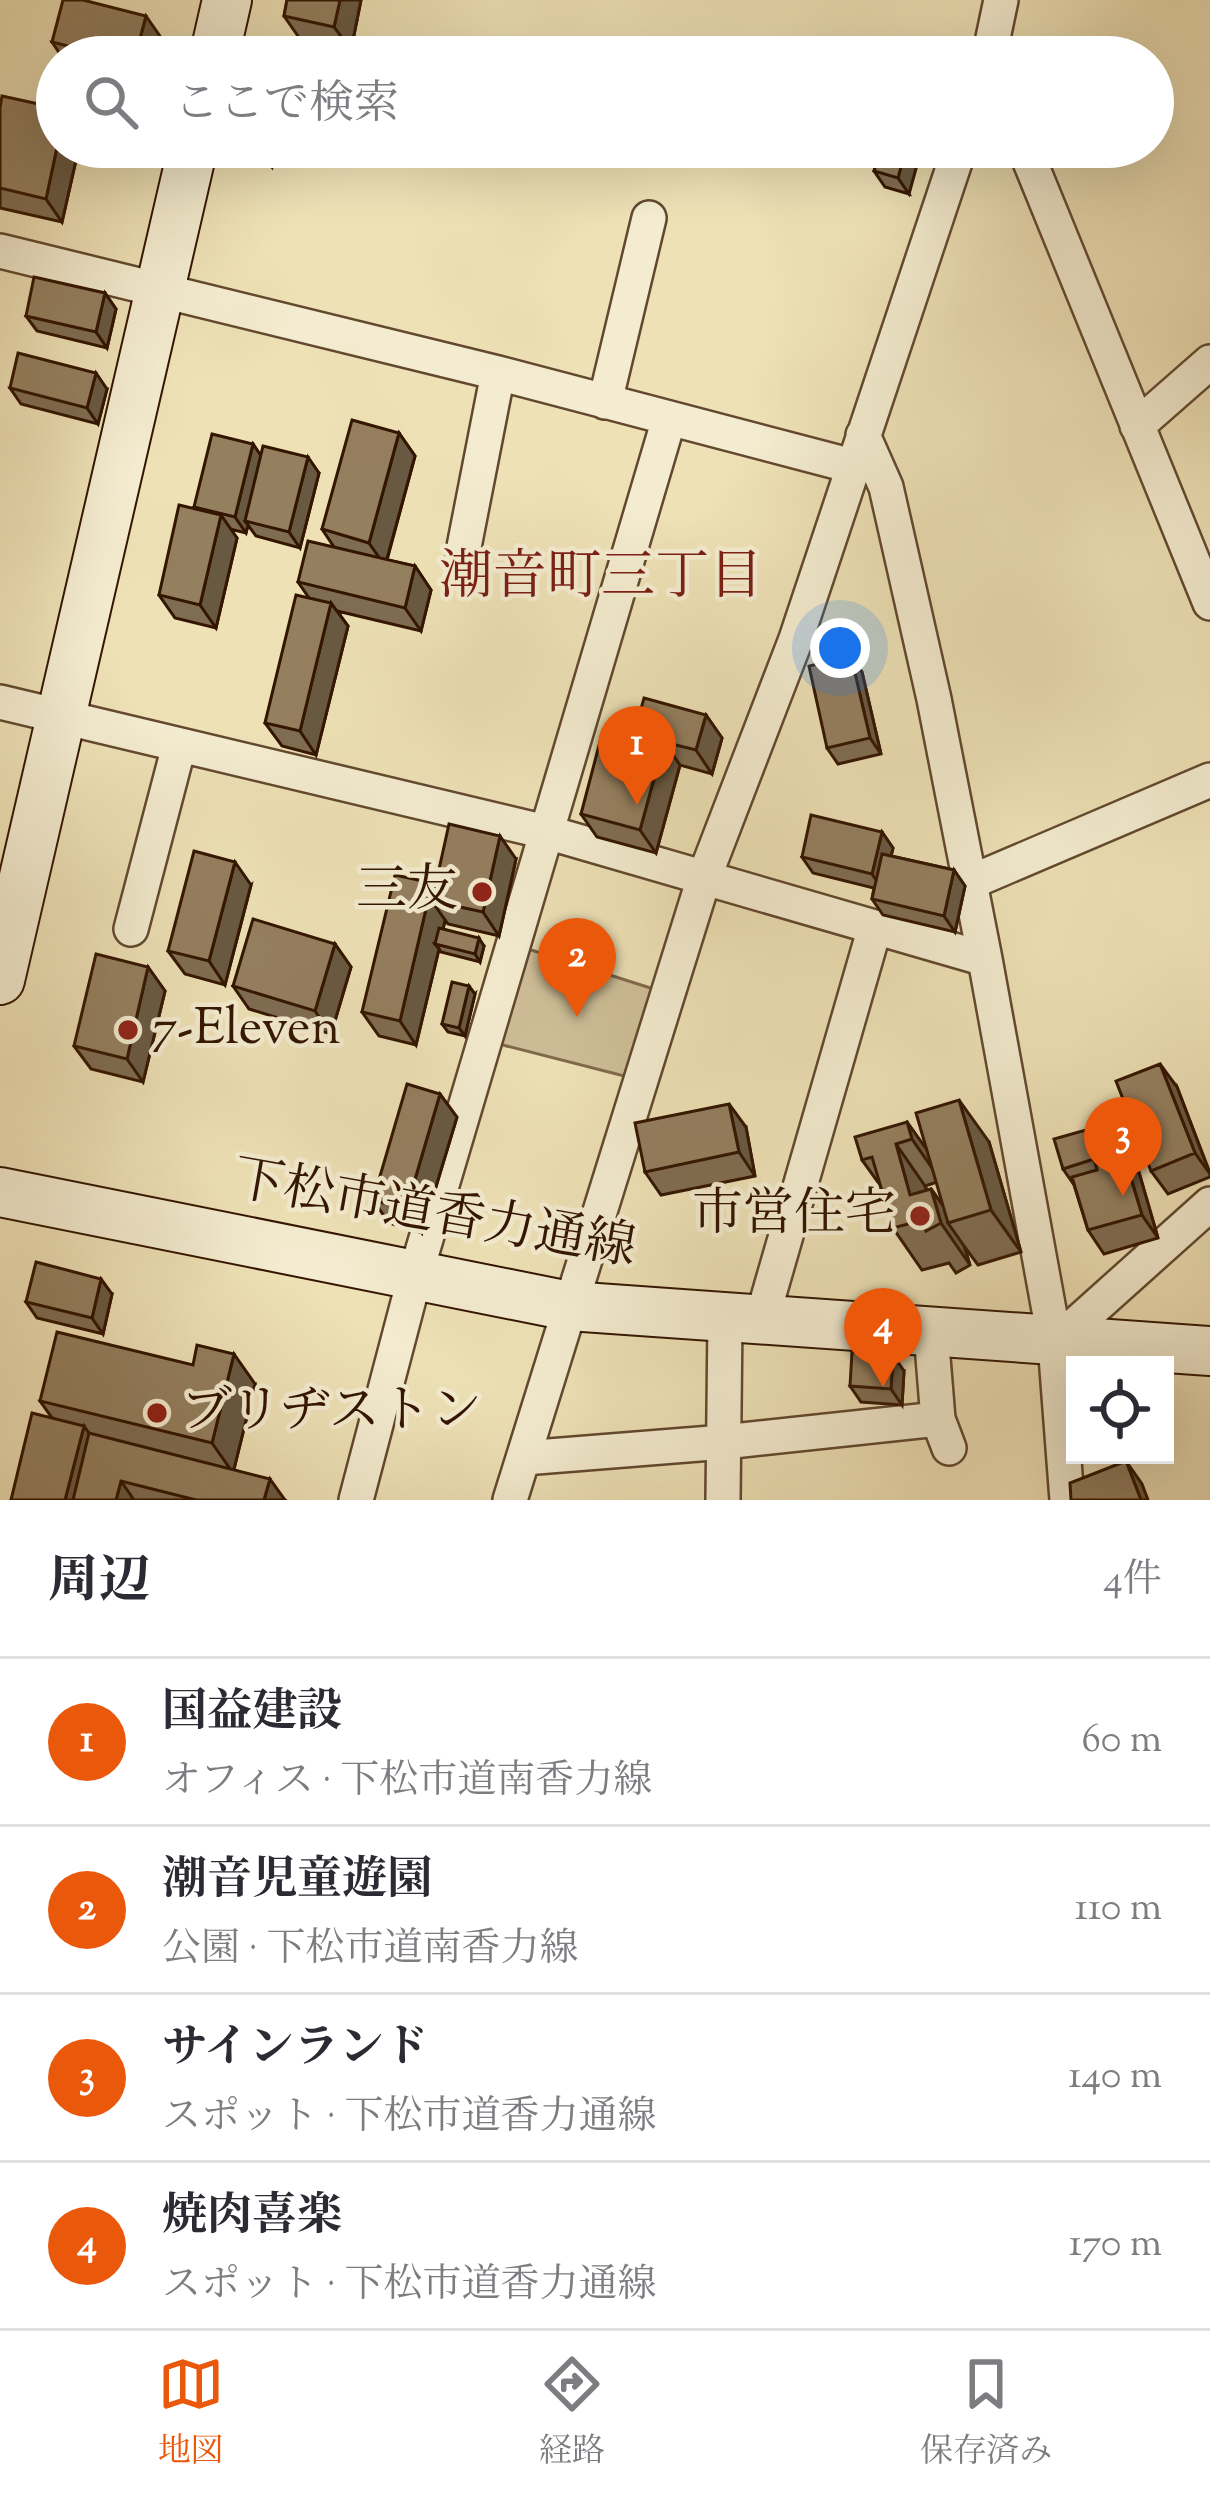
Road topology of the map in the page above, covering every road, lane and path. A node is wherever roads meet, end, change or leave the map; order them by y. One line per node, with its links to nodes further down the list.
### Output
1 (227, 0): 3 (street)
2 (1001, 0): 4 (street)
3 (219, 36)
4 (993, 36)
5 (188, 168): 10 (street)
6 (953, 168): 16 (street)
7 (1033, 168): 15 (street)
8 (649, 218): 13 (street)
9 (0, 251): 10 (street)
10 (159, 291): 12 (street); 21 (street)
11 (1210, 362): 15 (street)
12 (498, 373): 13 (street); 17 (street)
13 (604, 402): 14 (street)
14 (669, 419): 16 (street); 24 (street)
15 (1137, 426): 18 (street)
16 (858, 450): 25 (street); 26 (street)
17 (463, 552)
18 (1203, 569): 19 (street)
19 (1210, 603)
20 (0, 702): 21 (street)
21 (62, 719): 22 (street); 30 (street)
22 (179, 746): 24 (street); 28 (street)
23 (1210, 780): 26 (street)
24 (550, 833): 25 (street); 33 (street)
25 (704, 878): 27 (street); 34 (street)
26 (970, 882): 29 (street)
27 (875, 927): 29 (street); 35 (street)
28 (131, 929)
29 (986, 959): 37 (street)
30 (0, 980)
31 (0, 1192): 33 (street, 下松市道香力通線)
32 (1210, 1204): 37 (street)
33 (416, 1276): 34 (street, 下松市道香力通線); 41 (street)
34 (569, 1306): 35 (street, 下松市道香力通線); 40 (street)
35 (743, 1320): 36 (street, 下松市道香力通線); 39 (street)
36 (931, 1333): 37 (street, 下松市道香力通線); 39 (street)
37 (1055, 1342): 38 (street, 下松市道香力通線); 44 (street)
38 (1210, 1351)
39 (724, 1442): 40 (street); 43 (street)
40 (524, 1458): 42 (street)
41 (356, 1500)
42 (510, 1500)
43 (723, 1500)
44 (1067, 1500)

